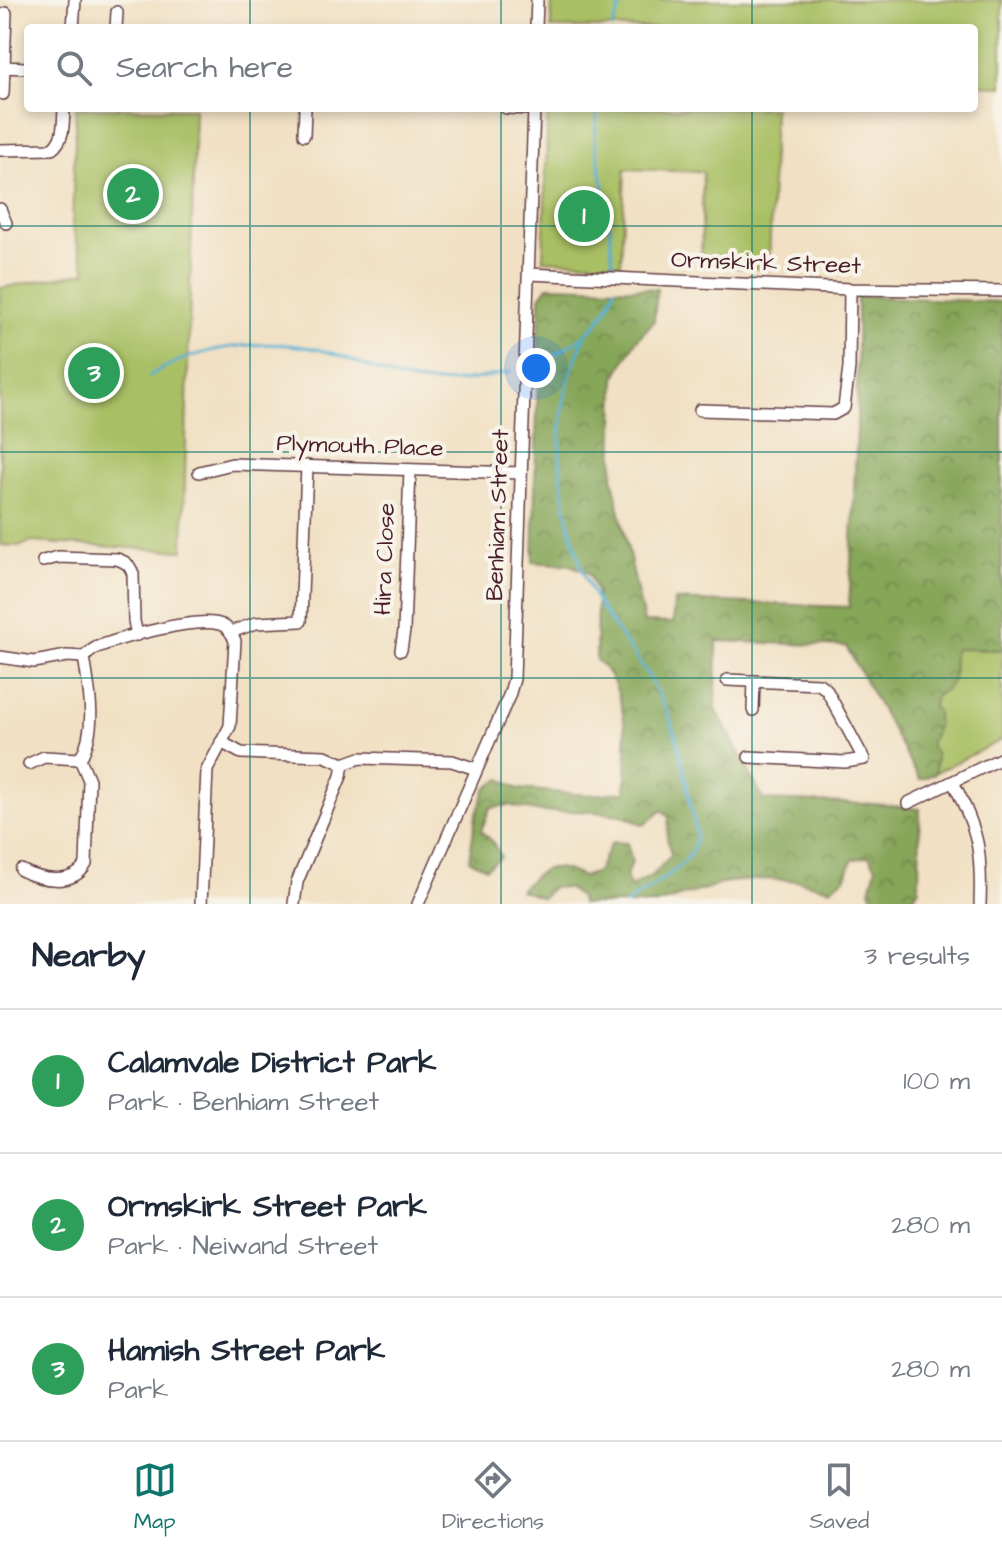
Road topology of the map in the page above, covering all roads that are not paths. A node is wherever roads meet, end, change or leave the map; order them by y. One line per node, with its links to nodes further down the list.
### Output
1 (75, 0): 5 (street)
2 (537, 0): 7 (street)
3 (117, 12): 6 (street)
4 (6, 13): 8 (street)
5 (73, 24)
6 (116, 24)
7 (536, 24)
8 (2, 67): 9 (street); 10 (street)
9 (24, 68)
10 (3, 94)
11 (64, 112): 15 (street)
12 (305, 112): 14 (street)
13 (534, 112): 18 (street, Benhiam Street)
14 (304, 135)
15 (0, 150)
16 (0, 209): 17 (street)
17 (6, 223)
18 (529, 274): 19 (street, Ormskirk Street); 25 (street, Benhiam Street)
19 (850, 289): 20 (street, Ormskirk Street); 21 (street)
20 (1002, 291)
21 (700, 410)
22 (307, 466): 23 (street, Plymouth Place); 24 (street, Plymouth Place); 27 (street)
23 (410, 470): 25 (street, Plymouth Place); 29 (street, Hira Close)
24 (199, 472)
25 (521, 473): 41 (street, Benhiam Street)
26 (43, 561): 28 (street)
27 (231, 632): 28 (street); 35 (street)
28 (137, 635): 31 (street)
29 (401, 650)
30 (0, 657): 31 (street)
31 (84, 657): 38 (street)
32 (727, 680): 33 (street)
33 (754, 681): 34 (street); 36 (street)
34 (753, 710)
35 (221, 742): 40 (street); 45 (street)
36 (749, 757)
37 (1002, 758): 42 (street)
38 (80, 759): 39 (street); 44 (street)
39 (29, 764)
40 (343, 764): 41 (street); 46 (street)
41 (476, 769): 47 (street, Benhiam Street)
42 (953, 782): 43 (street); 48 (street)
43 (908, 803)
44 (21, 870)
45 (201, 904)
46 (294, 904)
47 (418, 904)
48 (980, 904)

